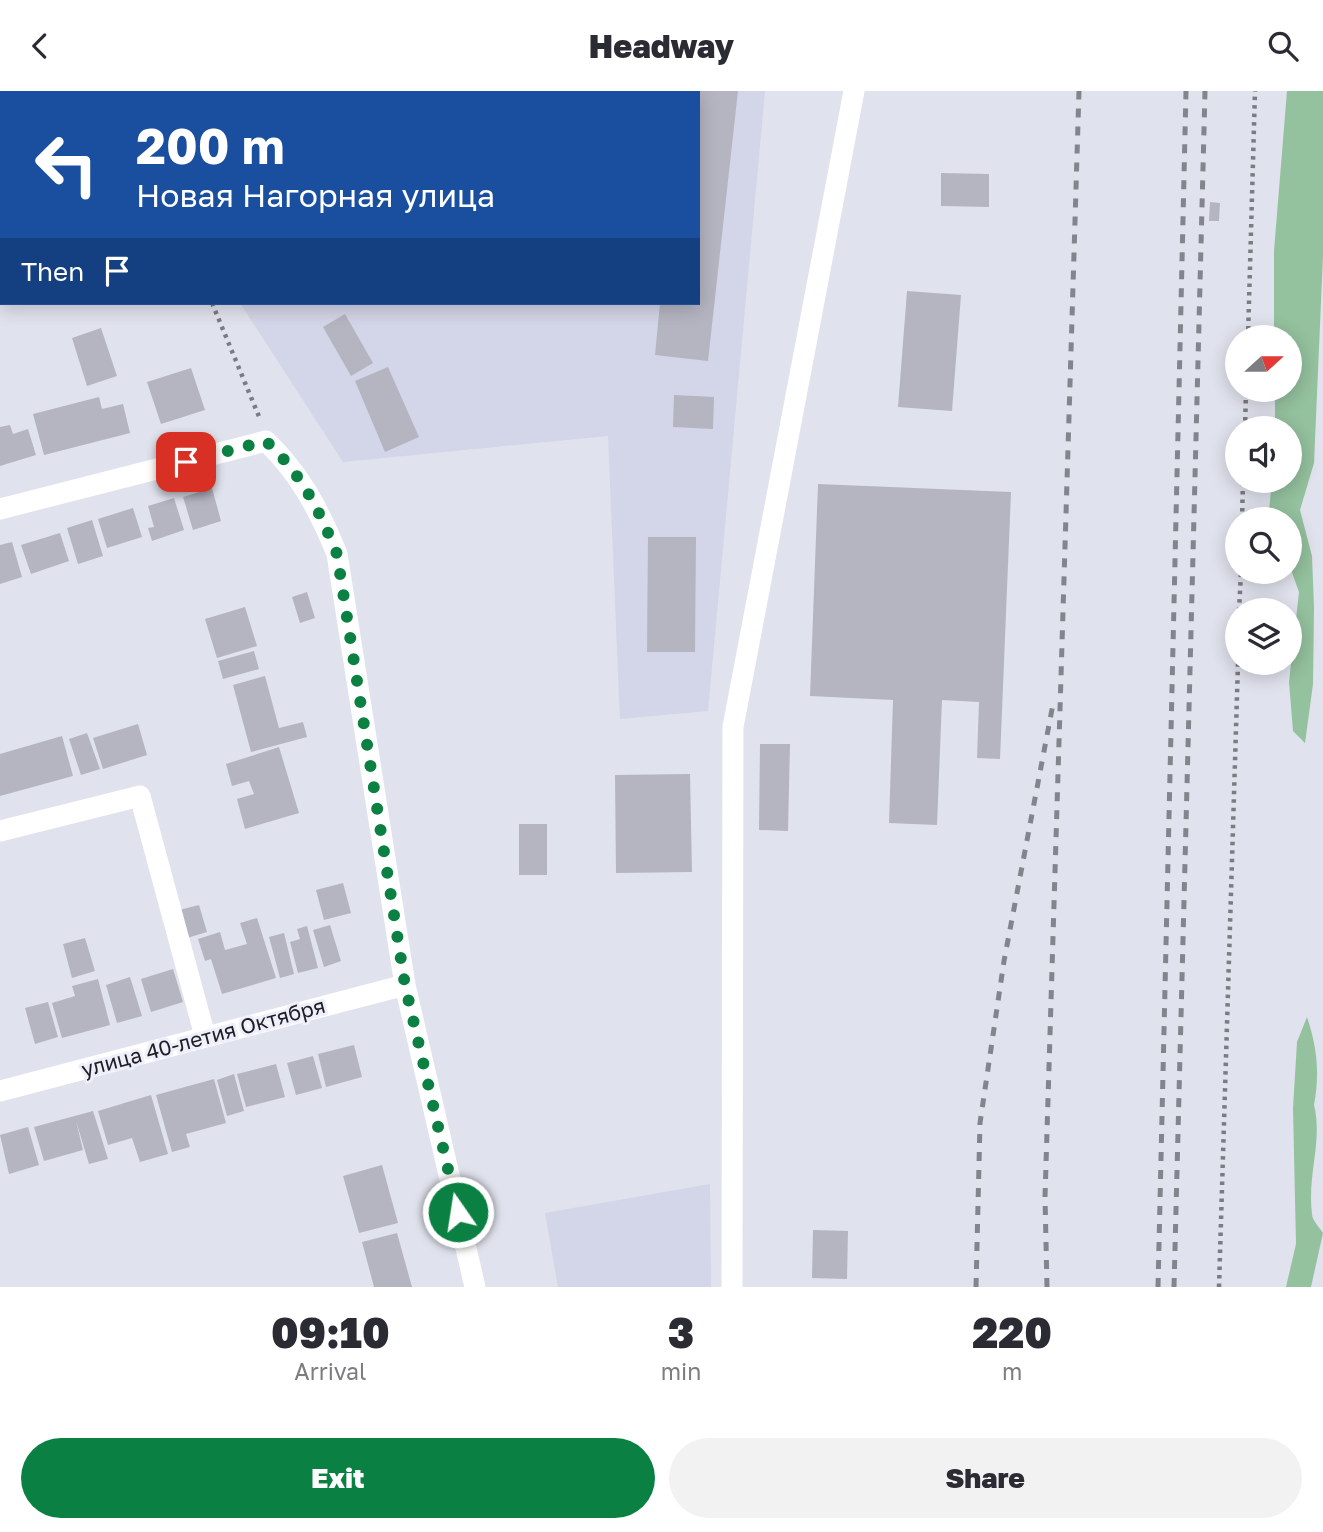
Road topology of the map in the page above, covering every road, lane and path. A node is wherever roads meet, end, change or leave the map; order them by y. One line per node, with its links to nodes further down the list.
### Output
1 (854, 91): 13 (street)
2 (1255, 91): 4 (path)
3 (213, 305): 5 (path)
4 (1248, 325)
5 (266, 441): 6 (street); 9 (street)
6 (0, 509)
7 (1238, 675): 14 (path)
8 (0, 831): 10 (street)
9 (405, 985): 10 (street, улица 40-летия Октября); 12 (street)
10 (205, 1035): 11 (street, улица 40-летия Октября)
11 (0, 1091)
12 (475, 1287)
13 (732, 1287)
14 (1219, 1287)

